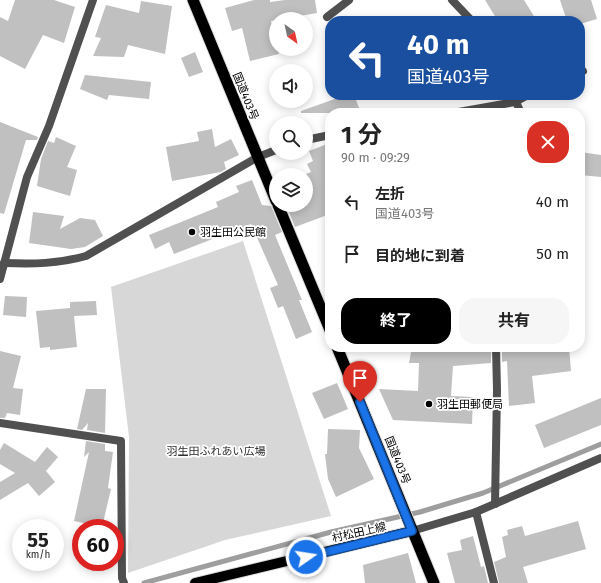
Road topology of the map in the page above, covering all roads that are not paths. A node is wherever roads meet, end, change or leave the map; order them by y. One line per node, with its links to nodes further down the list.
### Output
1 (93, 0): 15 (street)
2 (193, 0): 12 (highway, 国道403号)
3 (349, 0): 5 (street)
4 (452, 0): 6 (street)
5 (327, 16)
6 (467, 16)
7 (506, 100): 8 (street)
8 (473, 108)
9 (325, 136): 10 (street)
10 (313, 139)
11 (269, 153): 12 (street)
12 (258, 157): 13 (highway, 国道403号); 15 (street)
13 (269, 184)
14 (281, 212): 17 (highway)
15 (4, 263): 16 (street)
16 (0, 279)
17 (325, 318)
18 (339, 352): 24 (highway, 国道403号)
19 (496, 352): 22 (street)
20 (0, 423): 25 (street)
21 (601, 458): 22 (street)
22 (495, 504): 23 (street)
23 (476, 512): 24 (street); 28 (street)
24 (412, 531): 26 (main road, 村松田上線); 27 (highway, 国道403号)
25 (123, 580)
26 (195, 583)
27 (434, 583)
28 (494, 583)

